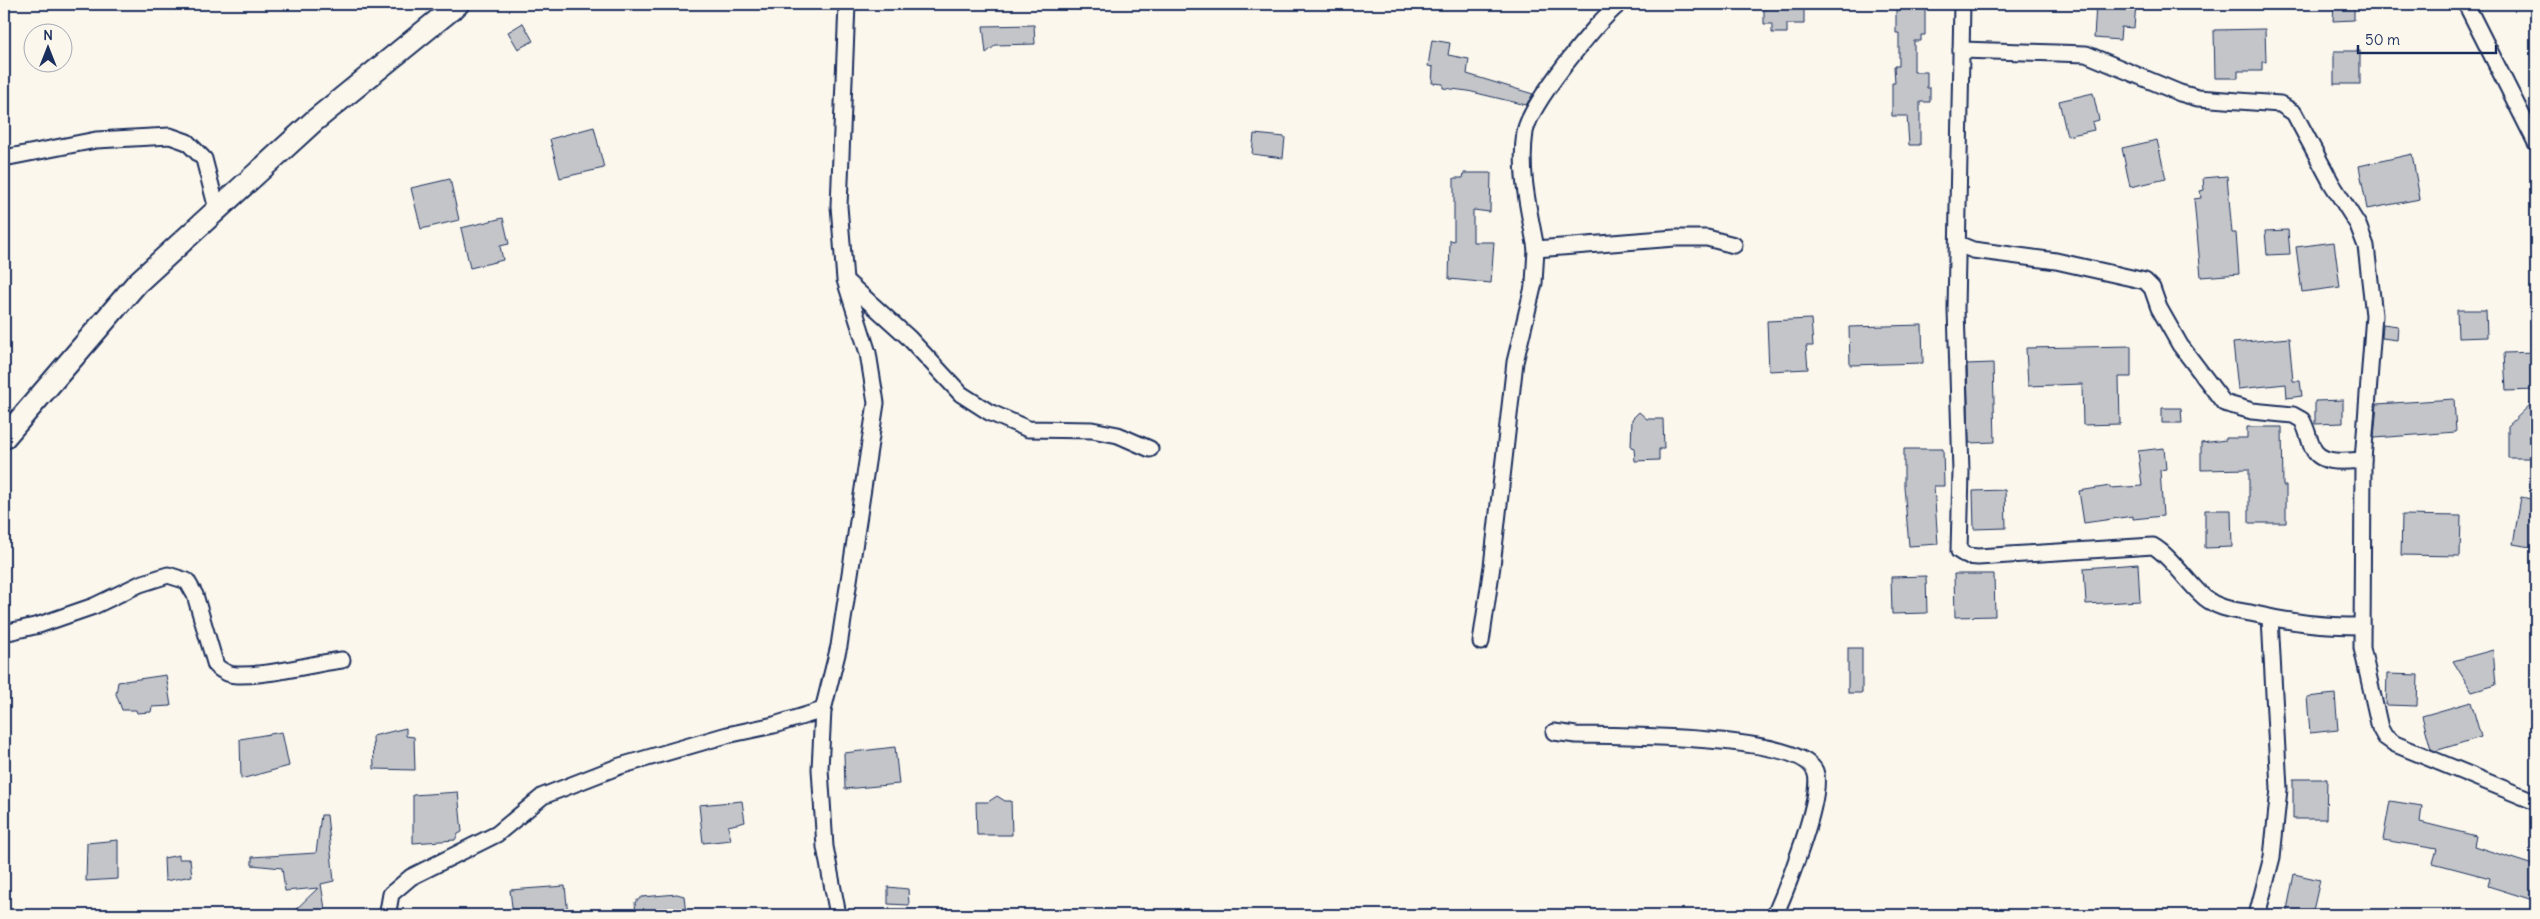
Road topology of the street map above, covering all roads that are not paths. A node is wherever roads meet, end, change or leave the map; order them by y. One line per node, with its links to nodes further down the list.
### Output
1 (458, 4): 9 (street)
2 (847, 4): 13 (street)
3 (1619, 4): 12 (street)
4 (1962, 4): 6 (street)
5 (2466, 4): 7 (street)
6 (1961, 50): 10 (street); 16 (street)
7 (2536, 143)
8 (4, 158): 9 (street)
9 (216, 210): 14 (street)
10 (1958, 244): 16 (street); 17 (street)
11 (1734, 245): 12 (street)
12 (1536, 249): 20 (street)
13 (844, 280): 15 (street); 22 (street)
14 (4, 438)
15 (1150, 449)
16 (2362, 460): 18 (street)
17 (2270, 618): 18 (street); 28 (street)
18 (2362, 626): 24 (street)
19 (4, 633): 21 (street)
20 (1481, 642)
21 (342, 660)
22 (823, 710): 25 (street); 26 (street)
23 (1554, 732): 27 (street)
24 (2536, 802)
25 (390, 915)
26 (838, 915)
27 (1775, 915)
28 (2257, 915)

